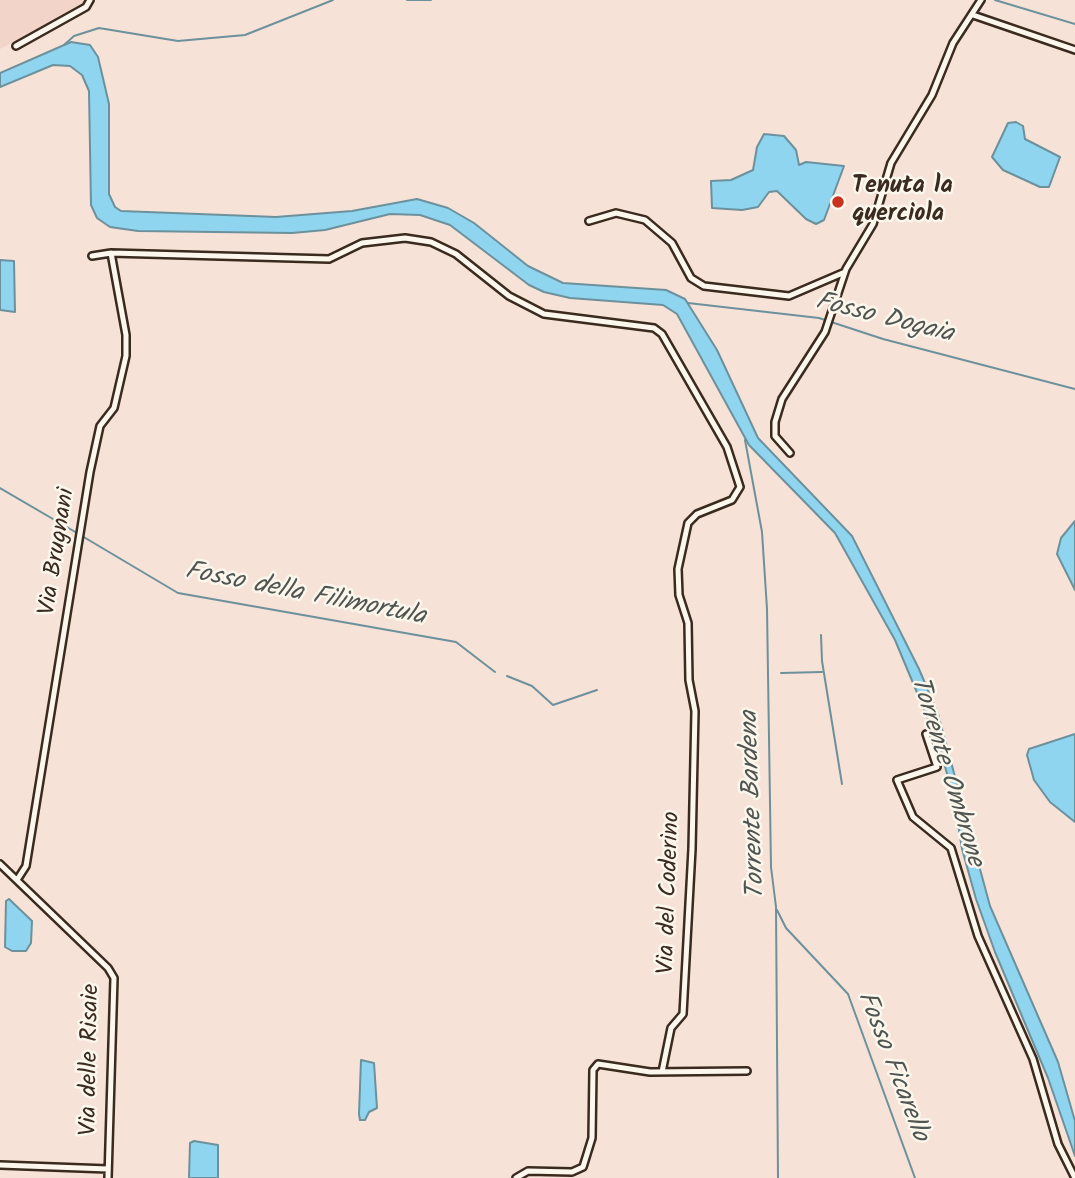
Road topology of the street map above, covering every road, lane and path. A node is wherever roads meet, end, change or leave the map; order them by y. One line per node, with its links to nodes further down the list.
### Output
1 (90, 0): 4 (street)
2 (981, 0): 3 (street)
3 (975, 12): 5 (street); 9 (street)
4 (16, 46)
5 (1075, 50)
6 (589, 221): 9 (street)
7 (111, 253): 8 (street); 13 (street, Via Brugnani); 14 (street, Via del Coderino)
8 (92, 256)
9 (845, 272): 10 (street)
10 (790, 453)
11 (926, 734): 20 (street)
12 (0, 863): 13 (street, Via delle Risaie)
13 (17, 880): 17 (street, Via delle Risaie)
14 (662, 1072): 15 (street); 18 (street)
15 (747, 1072)
16 (0, 1165): 17 (street)
17 (108, 1169): 19 (street, Via delle Risaie)
18 (517, 1177)
19 (108, 1178)
20 (1075, 1178)

